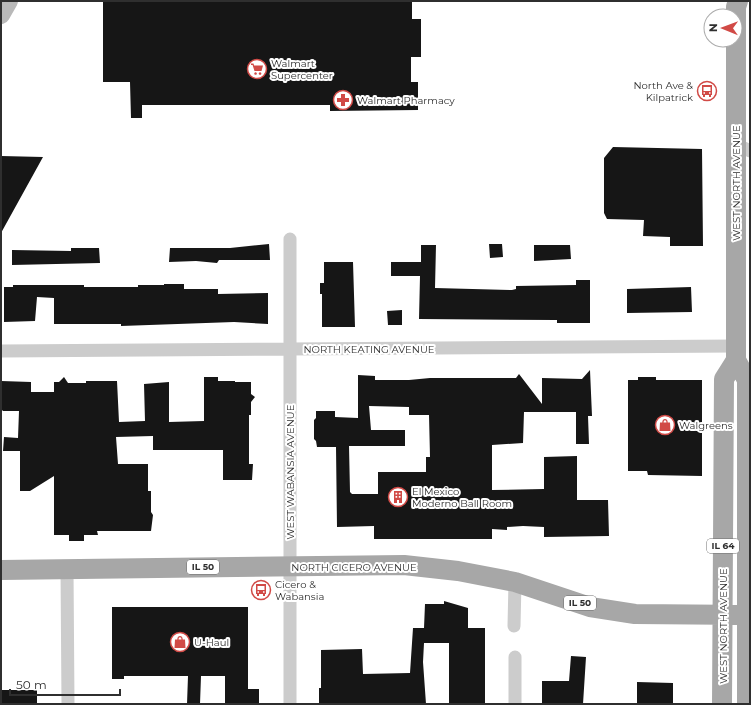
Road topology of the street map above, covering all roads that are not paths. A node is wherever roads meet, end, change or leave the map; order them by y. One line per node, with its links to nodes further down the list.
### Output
1 (9, 1): 3 (main road)
2 (736, 3): 4 (main road, WEST NORTH AVENUE)
3 (1, 15)
4 (743, 148): 8 (main road, WEST NORTH AVENUE)
5 (290, 239): 6 (street, WEST WABANSIA AVENUE)
6 (290, 349): 7 (street, NORTH KEATING AVENUE); 8 (street, NORTH KEATING AVENUE); 10 (street, WEST WABANSIA AVENUE)
7 (1, 351)
8 (736, 353): 9 (main road, IL 64); 14 (main road, WEST NORTH AVENUE / IL 64)
9 (749, 380): 15 (main road, IL 64)
10 (290, 566): 11 (main road, NORTH CICERO AVENUE / IL 50); 13 (main road, NORTH CICERO AVENUE / IL 50); 19 (street, WEST WABANSIA AVENUE)
11 (67, 569): 12 (main road, NORTH CICERO AVENUE / IL 50); 18 (street)
12 (1, 570)
13 (515, 582): 14 (main road, NORTH CICERO AVENUE / IL 50); 16 (street)
14 (723, 615): 15 (main road, NORTH CICERO AVENUE / IL 50); 21 (main road, WEST NORTH AVENUE / IL 64)
15 (749, 615): 22 (main road, IL 64)
16 (514, 626)
17 (515, 657): 20 (street)
18 (68, 704)
19 (290, 704)
20 (515, 704)
21 (722, 704)
22 (747, 704)

